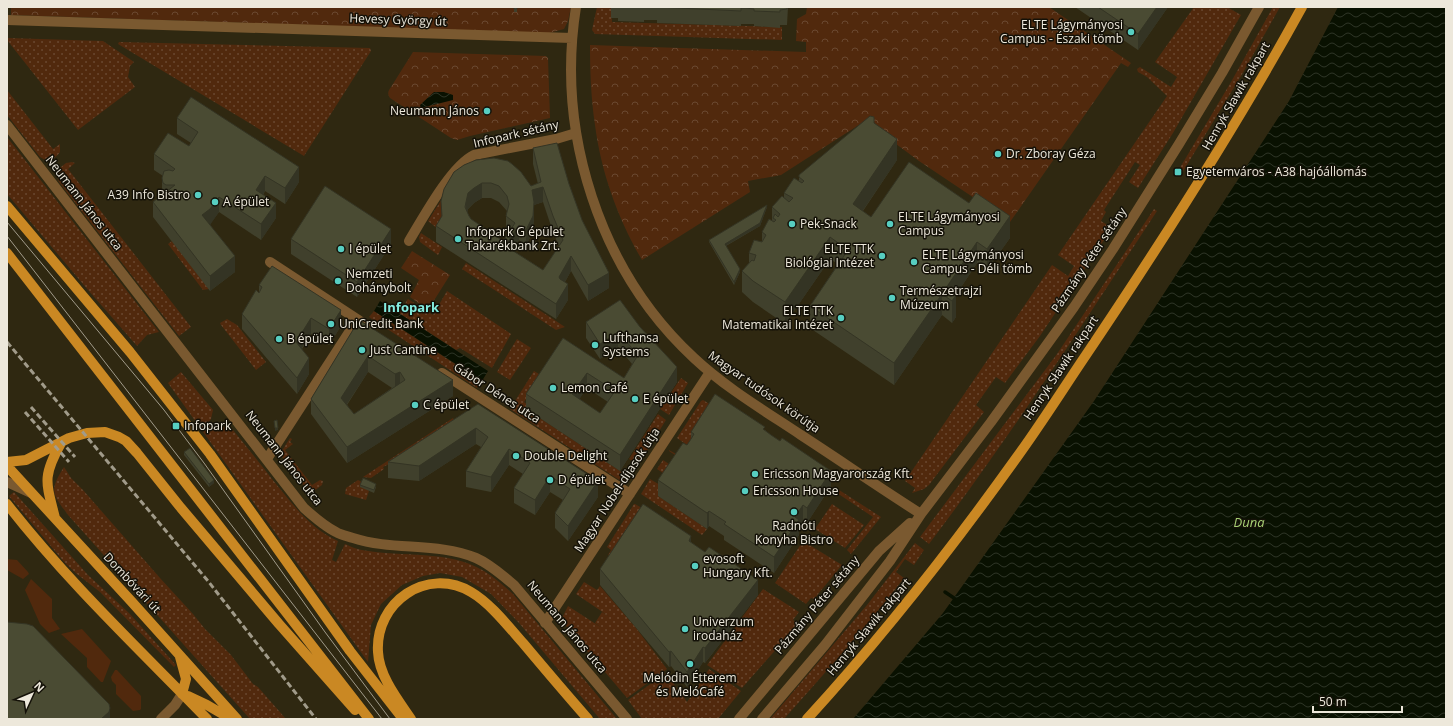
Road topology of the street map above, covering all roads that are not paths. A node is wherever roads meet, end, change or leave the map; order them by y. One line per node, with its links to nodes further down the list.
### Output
1 (576, 7): 5 (street, Magyar tudósok körútja)
2 (1259, 7): 24 (street, Pázmány Péter sétány)
3 (1302, 7): 41 (main road, Henryk Sławik rakpart)
4 (7, 20): 5 (street, Hevesy György út)
5 (572, 38): 7 (street, Magyar tudósok körútja)
6 (7, 125): 17 (street, Neumann János utca)
7 (576, 133): 9 (street, Infopark sétány); 15 (street, Magyar tudósok körútja)
8 (7, 206): 35 (main road)
9 (408, 241)
10 (7, 253): 34 (main road)
11 (270, 262): 12 (street)
12 (357, 320): 13 (street); 17 (street)
13 (376, 332)
14 (434, 369): 22 (street, Gábor Dénes utca)
15 (710, 372): 22 (street, Magyar Nobel-díjasok útja); 24 (street, Magyar tudósok körútja)
16 (61, 443): 18 (main road); 25 (main road); 33 (main road)
17 (267, 459): 26 (street, Neumann János utca)
18 (7, 462)
19 (7, 466): 21 (main road, Dombóvári út)
20 (7, 482): 21 (street)
21 (31, 493): 25 (main road, Dombóvári út)
22 (630, 494): 26 (street, Magyar Nobel-díjasok útja)
23 (7, 504): 28 (main road)
24 (920, 514): 39 (street, Pázmány Péter sétány); 40 (street, Pázmány Péter sétány)
25 (56, 520): 27 (main road, Dombóvári út)
26 (545, 622): 38 (street, Neumann János utca)
27 (179, 654): 28 (main road); 32 (main road, Dombóvári út)
28 (182, 694): 29 (street); 30 (main road); 31 (main road)
29 (161, 719)
30 (207, 719)
31 (231, 719)
32 (237, 719)
33 (363, 719)
34 (369, 719)
35 (403, 719)
36 (411, 719): 37 (main road)
37 (588, 719)
38 (627, 719)
39 (738, 719)
40 (762, 719)
41 (807, 719)

